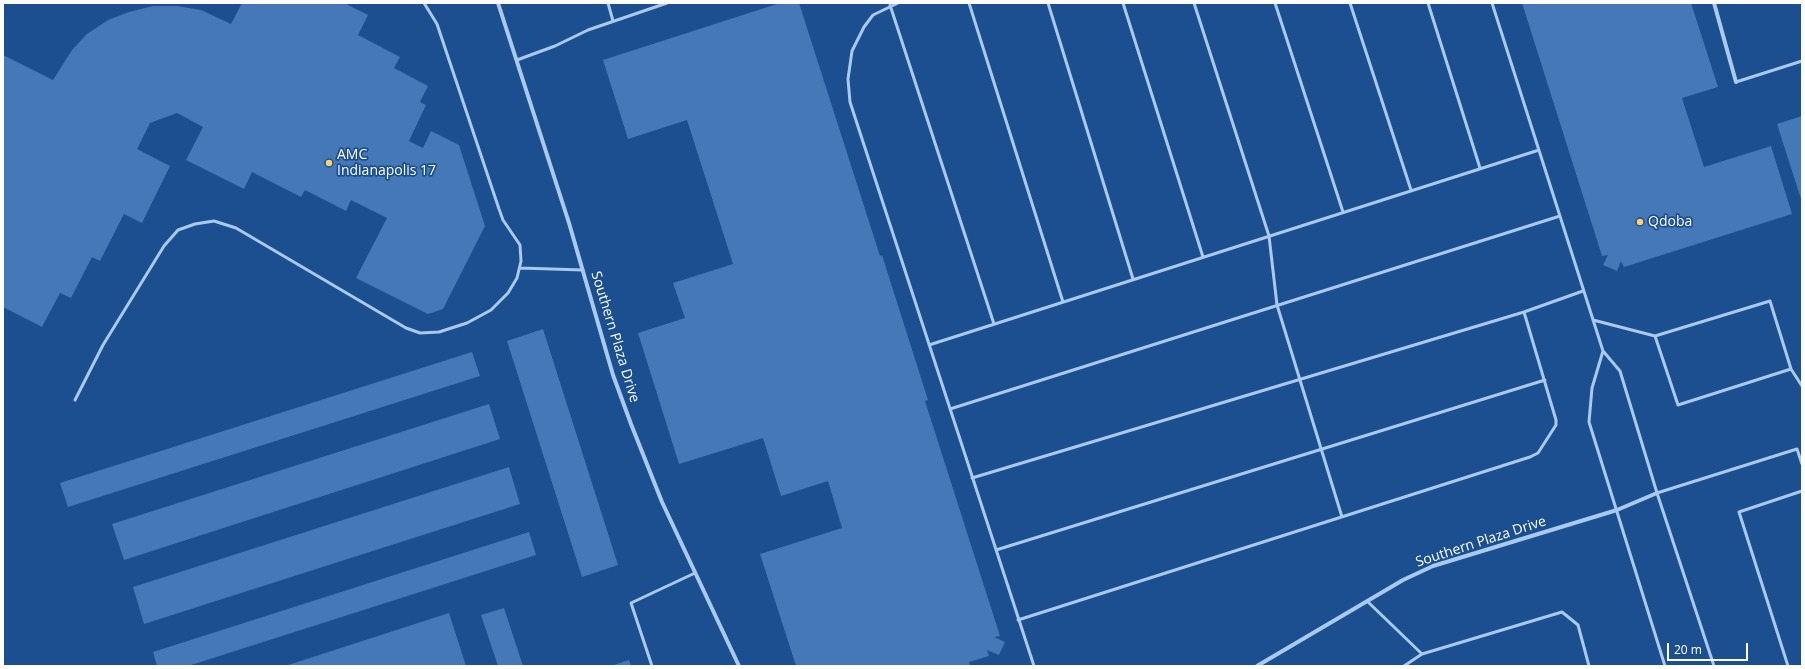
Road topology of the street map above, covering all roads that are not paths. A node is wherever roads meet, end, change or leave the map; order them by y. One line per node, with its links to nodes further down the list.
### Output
1 (424, 3): 27 (lane)
2 (498, 3): 17 (street, Southern Plaza Drive)
3 (608, 3): 16 (lane)
4 (667, 3): 16 (lane)
5 (898, 3): 15 (lane)
6 (968, 3): 31 (lane)
7 (1048, 3): 29 (lane)
8 (1122, 3): 26 (lane)
9 (1194, 3): 25 (lane)
10 (1275, 3): 23 (lane)
11 (1350, 3): 22 (lane)
12 (1428, 3): 21 (lane)
13 (1492, 3): 20 (lane)
14 (1714, 3): 19 (street)
15 (890, 5): 35 (lane); 37 (lane)
16 (614, 21): 17 (lane)
17 (517, 60): 28 (street, Southern Plaza Drive)
18 (1802, 61): 19 (lane)
19 (1736, 82)
20 (1539, 150): 21 (lane); 24 (lane)
21 (1480, 168): 22 (lane)
22 (1411, 190): 23 (lane)
23 (1343, 212): 25 (lane)
24 (1560, 216): 30 (lane); 32 (lane)
25 (1269, 236): 26 (lane); 32 (lane)
26 (1203, 257): 29 (lane)
27 (520, 268): 28 (lane); 43 (lane)
28 (583, 270): 55 (street, Southern Plaza Drive)
29 (1133, 279): 31 (lane)
30 (1583, 291): 33 (lane); 34 (lane)
31 (1063, 302): 35 (lane)
32 (1277, 305): 40 (lane); 44 (lane)
33 (1524, 312): 40 (lane); 41 (lane)
34 (1593, 320): 36 (lane); 38 (lane)
35 (994, 324): 37 (lane)
36 (1655, 336): 39 (lane); 39 (lane)
37 (929, 345): 44 (lane)
38 (1602, 351): 51 (lane); 52 (lane)
39 (1791, 369): 42 (lane)
40 (1300, 380): 47 (lane); 49 (lane)
41 (1545, 380): 47 (lane); 53 (lane)
42 (1802, 386)
43 (75, 400)
44 (950, 409): 49 (lane)
45 (1802, 448): 46 (lane)
46 (1797, 449): 48 (lane); 51 (lane)
47 (1322, 450): 53 (lane); 54 (lane)
48 (1802, 464)
49 (972, 478): 54 (lane)
50 (1802, 491): 67 (lane)
51 (1657, 493): 52 (street, Southern Plaza Drive); 66 (lane)
52 (1616, 510): 56 (street, Southern Plaza Drive); 65 (lane)
53 (1342, 517): 57 (lane)
54 (996, 550): 57 (lane)
55 (695, 573): 59 (lane); 60 (street, Southern Plaza Drive)
56 (1367, 601): 58 (lane); 62 (street, Southern Plaza Drive)
57 (1018, 620): 61 (lane)
58 (1422, 654): 63 (lane); 64 (lane)
59 (652, 666)
60 (739, 666)
61 (1034, 666)
62 (1257, 666)
63 (1404, 666)
64 (1590, 666)
65 (1665, 666)
66 (1714, 666)
67 (1788, 666)

